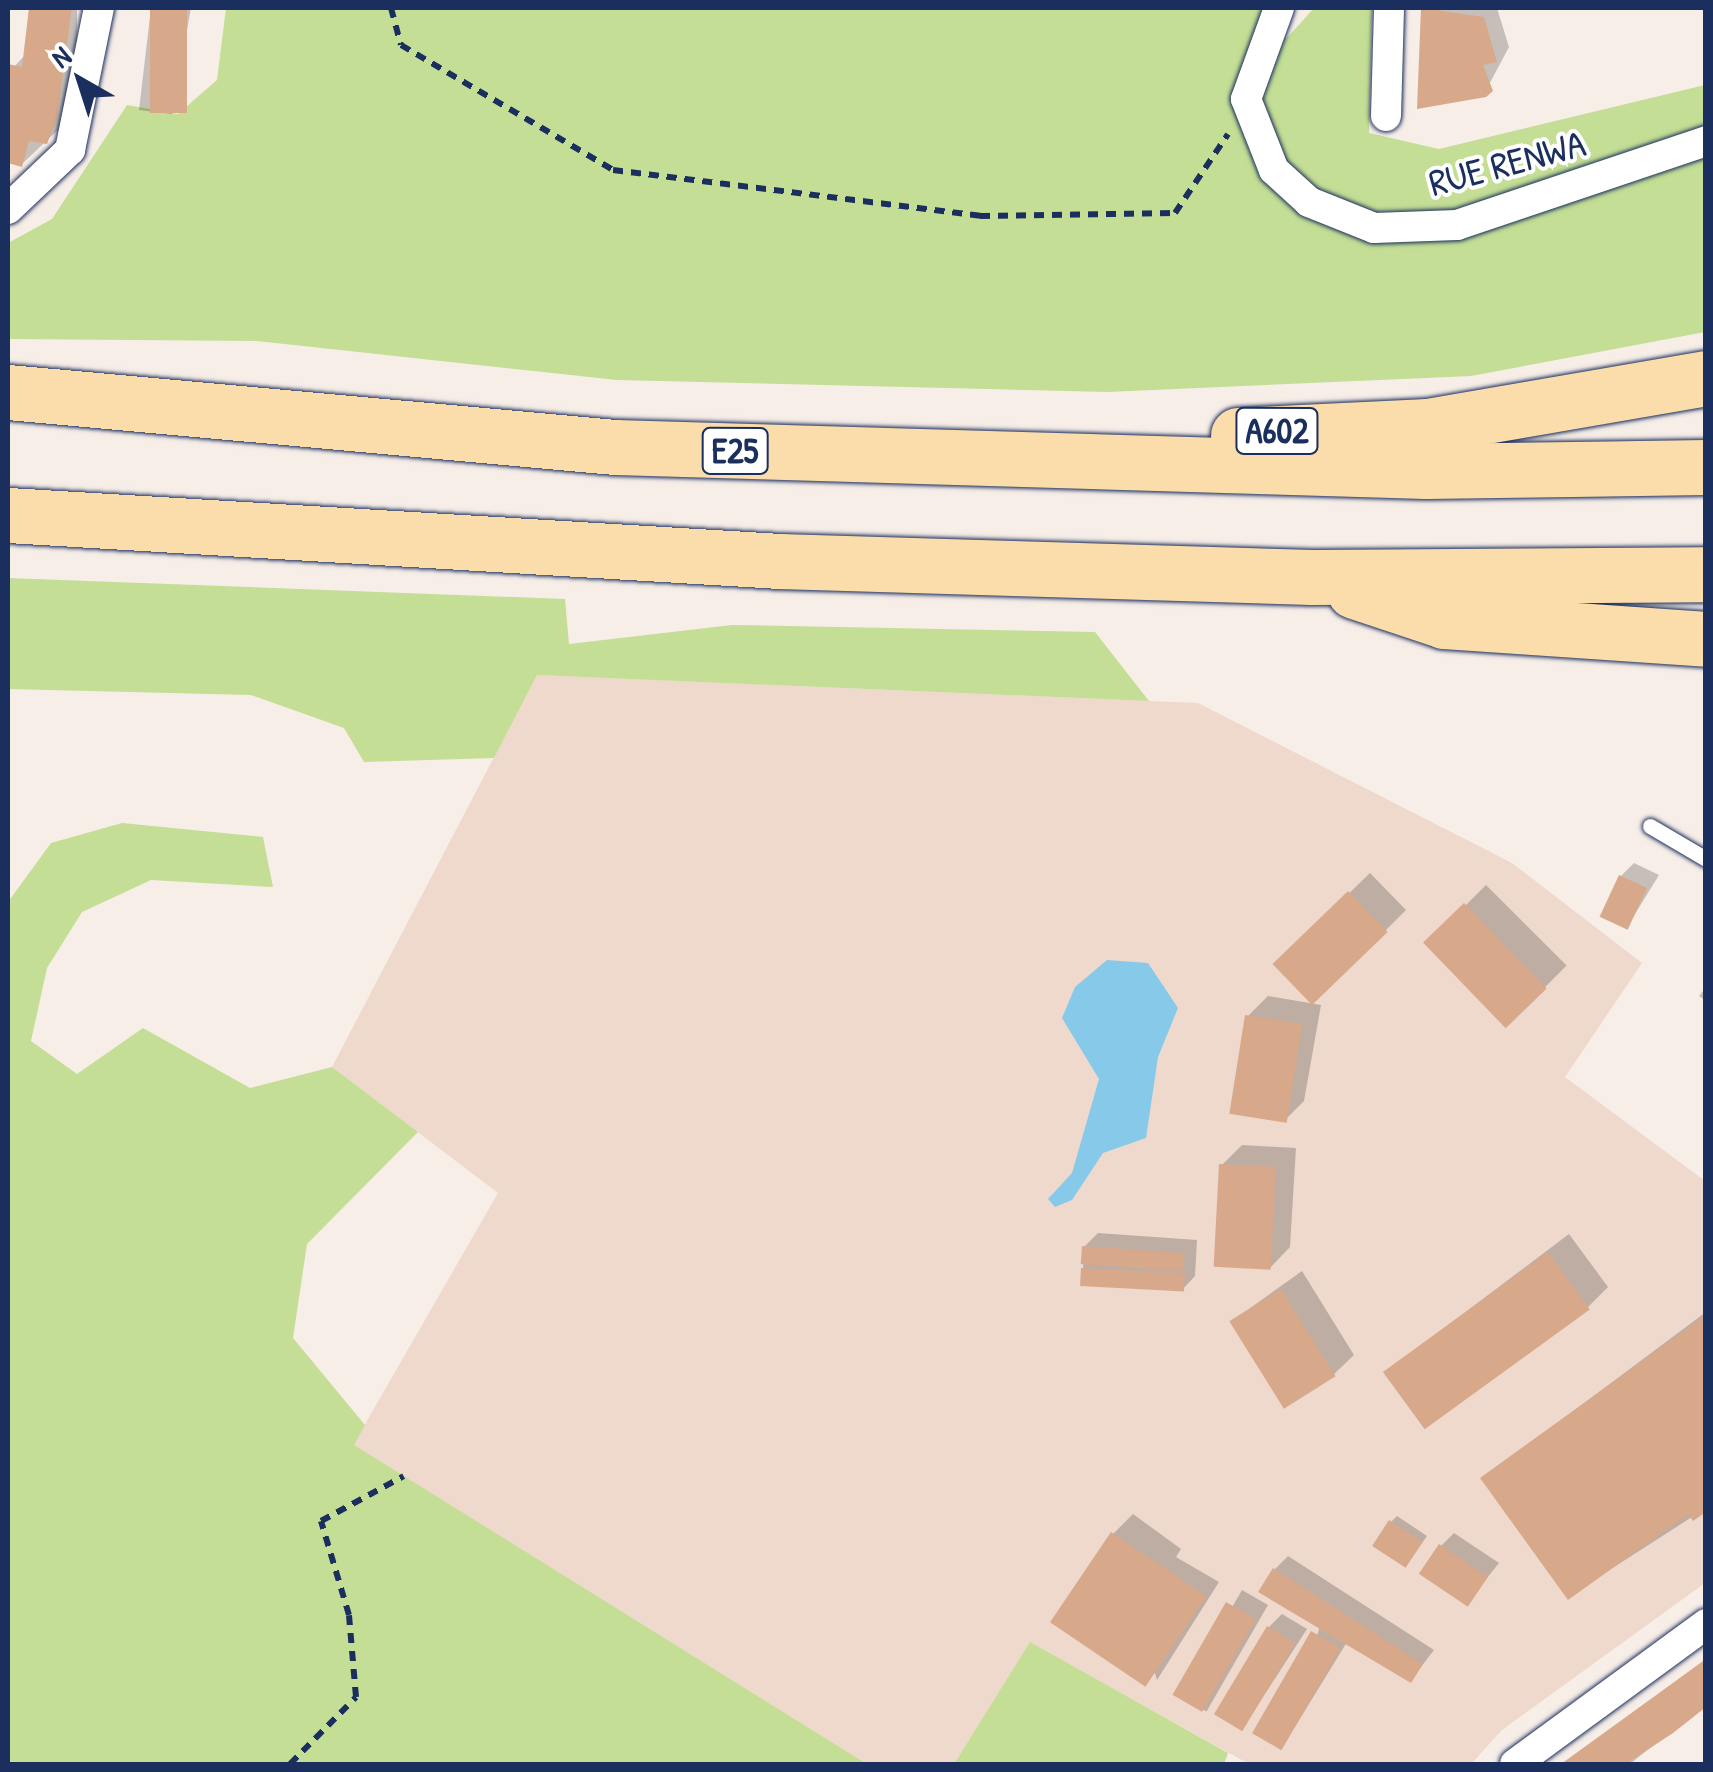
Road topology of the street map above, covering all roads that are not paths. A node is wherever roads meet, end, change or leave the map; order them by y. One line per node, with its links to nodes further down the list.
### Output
1 (99, 8): 6 (street)
2 (1279, 8): 5 (street, RUE RENWA)
3 (1389, 8): 4 (street)
4 (1386, 116)
5 (1706, 141)
6 (8, 209)
7 (1706, 378): 9 (highway, A602)
8 (8, 392): 9 (highway, E25)
9 (1130, 464): 10 (highway, E25)
10 (1706, 467)
11 (8, 515): 12 (highway)
12 (69, 522): 13 (lane); 15 (highway)
13 (8, 534)
14 (1706, 574): 15 (highway)
15 (1312, 577): 16 (highway)
16 (1706, 638)
17 (1650, 826): 18 (lane)
18 (1706, 859)
19 (1706, 1624): 20 (street)
20 (1515, 1764)

